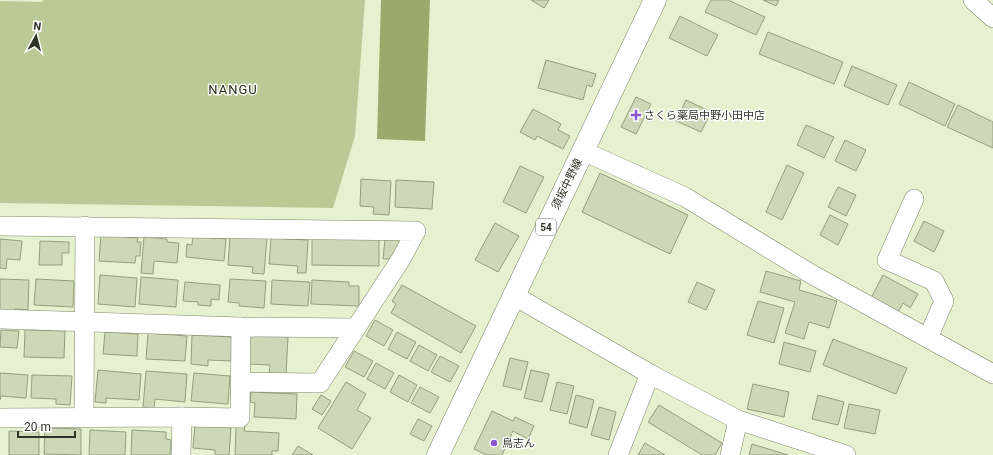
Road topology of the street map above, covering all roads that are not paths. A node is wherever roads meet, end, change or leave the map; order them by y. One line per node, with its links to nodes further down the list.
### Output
1 (655, 0): 4 (main road, 須坂中野線 / 54)
2 (973, 0): 3 (street)
3 (993, 18)
4 (583, 151): 8 (main road, 須坂中野線 / 54); 13 (street)
5 (914, 199): 13 (street)
6 (0, 226): 7 (street)
7 (85, 226): 10 (street); 12 (street)
8 (514, 295): 14 (street); 22 (main road, 須坂中野線 / 54)
9 (0, 319): 10 (street)
10 (84, 320): 11 (street); 19 (street)
11 (241, 327): 12 (street); 16 (street)
12 (355, 328): 16 (street)
13 (928, 338): 15 (street)
14 (650, 374): 20 (street); 23 (street)
15 (993, 374)
16 (241, 382): 17 (street)
17 (182, 417): 19 (street); 21 (street)
18 (0, 418): 19 (street)
19 (84, 418)
20 (738, 420): 24 (street); 25 (street)
21 (181, 455)
22 (438, 455)
23 (618, 455)
24 (730, 455)
25 (846, 455)

